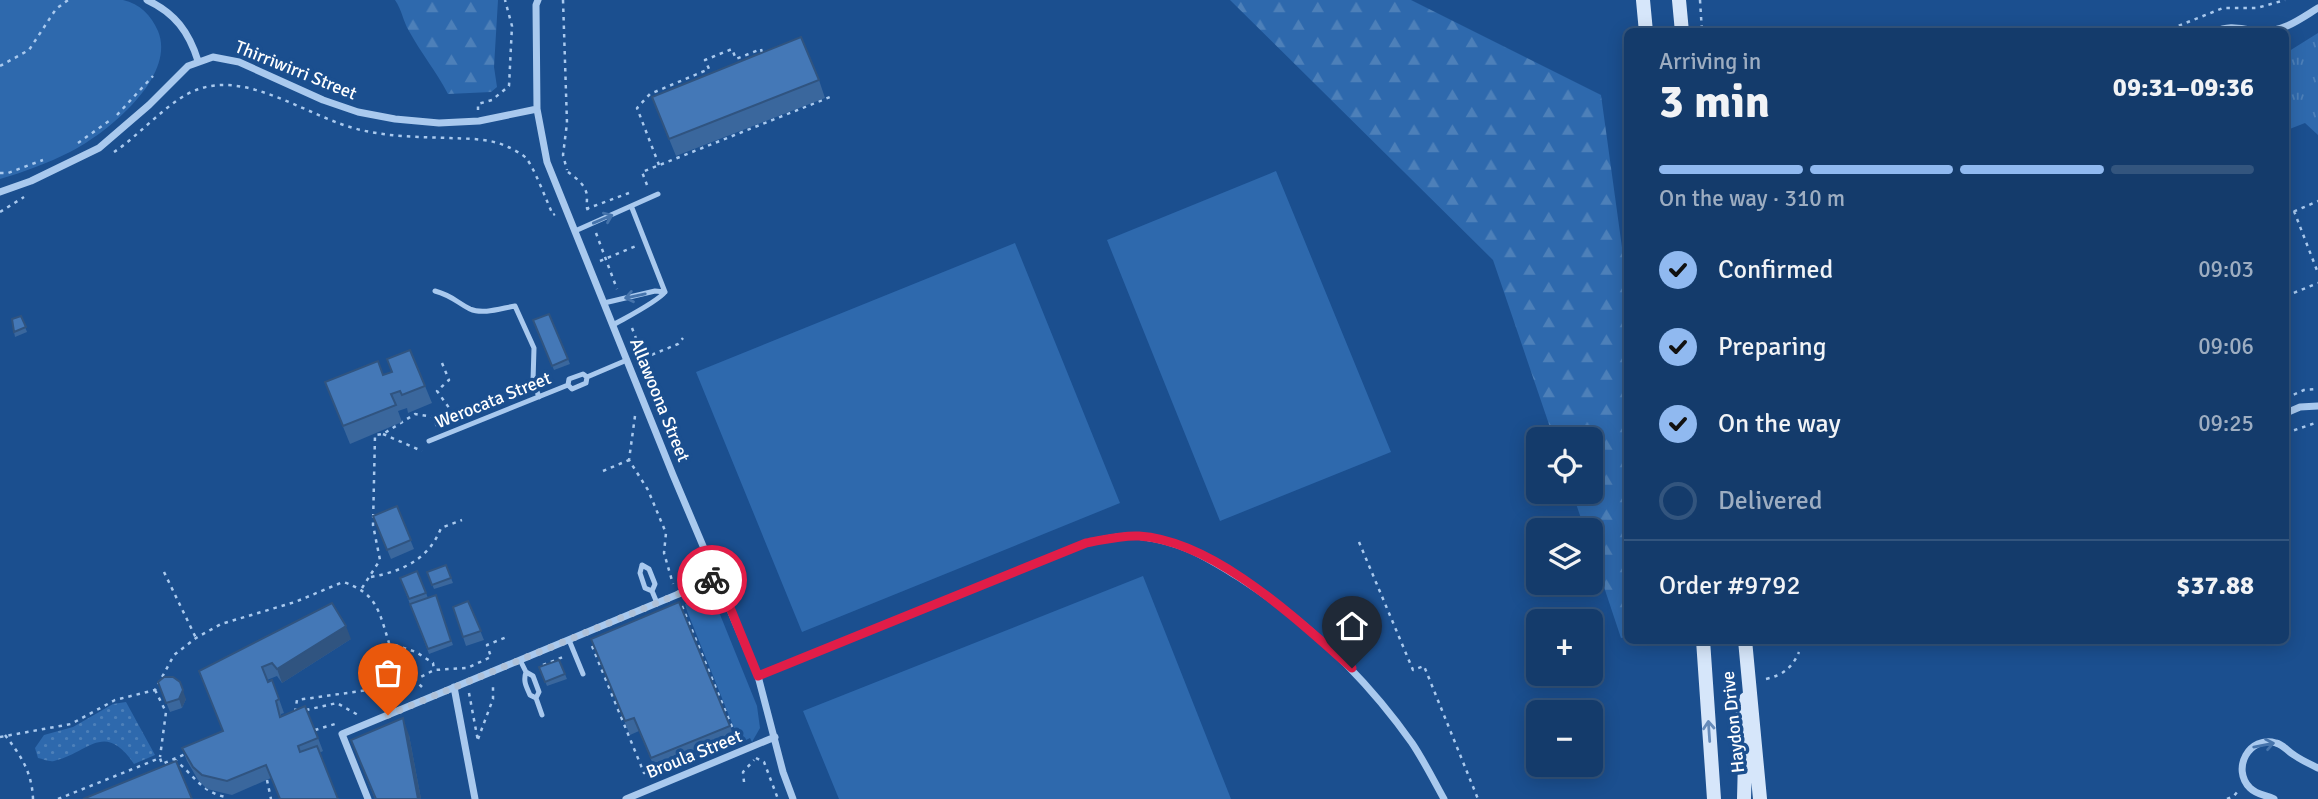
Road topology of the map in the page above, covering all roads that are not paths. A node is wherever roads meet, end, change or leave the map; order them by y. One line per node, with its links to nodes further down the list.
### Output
1 (147, 0): 11 (street)
2 (1643, 0): 6 (main road)
3 (1679, 0): 7 (main road)
4 (536, 2): 12 (street, Allawoona Street)
5 (2318, 8): 10 (street)
6 (1646, 28)
7 (1682, 28)
8 (2223, 28): 9 (street)
9 (2241, 28)
10 (2287, 28)
11 (198, 61): 12 (street, Thirriwirri Street); 13 (street)
12 (537, 109): 16 (street, Allawoona Street)
13 (0, 192)
14 (658, 194): 15 (lane)
15 (632, 208): 16 (lane, one-way to 15); 18 (lane)
16 (575, 231): 19 (street, Allawoona Street)
17 (435, 291): 24 (lane)
18 (665, 292): 19 (lane, one-way to 19); 20 (lane)
19 (604, 303): 20 (street, Allawoona Street)
20 (613, 326): 21 (street, Allawoona Street)
21 (628, 362): 22 (lane, Werocata Street); 28 (street, Allawoona Street)
22 (587, 377): 23 (lane, Werocata Street); 23 (lane, Werocata Street)
23 (568, 385): 24 (lane, Werocata Street)
24 (539, 397): 27 (lane, Werocata Street)
25 (2318, 406): 26 (street)
26 (2289, 412)
27 (429, 441)
28 (718, 578): 30 (street); 37 (street, Allawoona Street)
29 (652, 591): 30 (lane)
30 (657, 603): 31 (street)
31 (569, 640): 34 (street); 36 (lane)
32 (1703, 644): 49 (main road, Haydon Drive, one-way to 32)
33 (1745, 644): 39 (main road, Haydon Drive)
34 (520, 660): 35 (lane); 38 (street)
35 (526, 672): 40 (lane); 40 (lane)
36 (583, 674)
37 (758, 676): 42 (street, Allawoona Street); 48 (street)
38 (454, 687): 44 (street); 45 (street)
39 (1749, 688): 50 (main road); 51 (main road, Haydon Drive)
40 (536, 698): 41 (lane)
41 (542, 715)
42 (775, 737): 46 (street, Broula Street); 47 (street, Allawoona Street)
43 (2318, 768): 52 (street, one-way to 43)
44 (368, 799)
45 (475, 799)
46 (626, 799)
47 (793, 799)
48 (1444, 799)
49 (1714, 799)
50 (1744, 799)
51 (1760, 799)
52 (2274, 799)

